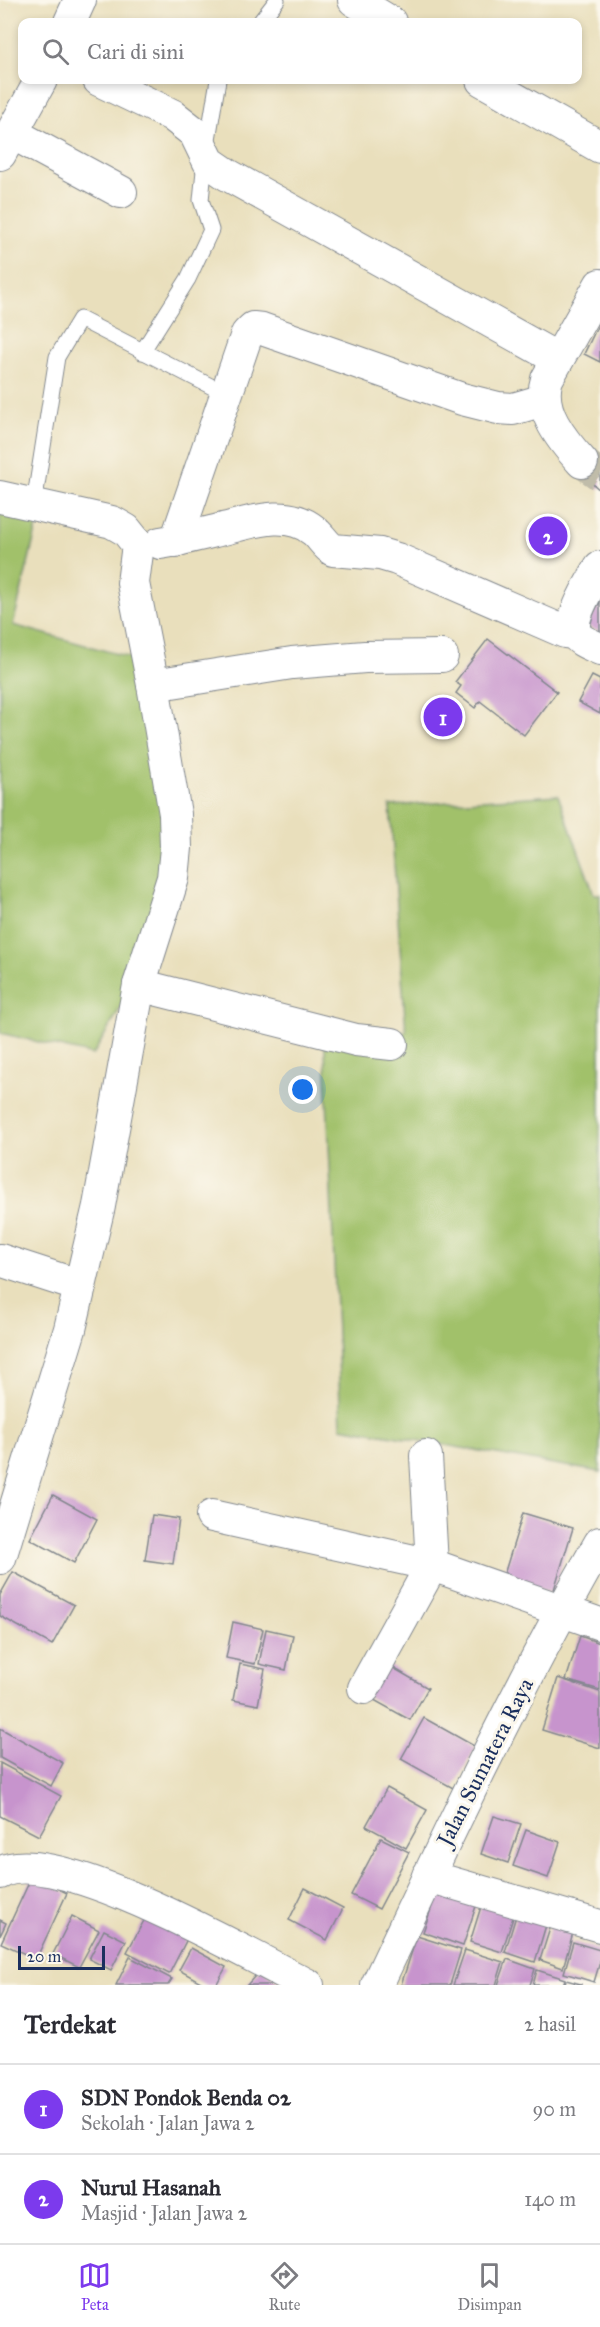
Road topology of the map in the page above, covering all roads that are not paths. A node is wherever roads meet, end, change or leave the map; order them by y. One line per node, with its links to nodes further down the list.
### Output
1 (80, 0): 4 (street)
2 (277, 0): 5 (lane)
3 (354, 0): 6 (street)
4 (72, 18)
5 (263, 18)
6 (383, 18)
7 (39, 84): 11 (street)
8 (107, 84): 13 (street)
9 (217, 84): 13 (lane)
10 (489, 84): 12 (street)
11 (6, 143): 14 (street)
12 (600, 147)
13 (206, 151): 16 (lane); 17 (street)
14 (121, 192)
15 (600, 285): 17 (street)
16 (142, 352): 18 (lane); 22 (lane)
17 (558, 359): 19 (street)
18 (226, 394): 19 (street); 23 (street)
19 (544, 400): 20 (street)
20 (582, 462)
21 (0, 497): 22 (street)
22 (34, 504): 24 (street)
23 (176, 541): 24 (street); 26 (street)
24 (138, 545): 28 (street)
25 (600, 567): 26 (street)
26 (588, 641)
27 (442, 656): 28 (street)
28 (153, 685): 29 (street)
29 (139, 985): 30 (street); 32 (street)
30 (392, 1044)
31 (0, 1260): 32 (street)
32 (80, 1286): 36 (street)
33 (426, 1456): 37 (street)
34 (212, 1516): 37 (street)
35 (600, 1543): 38 (street, Jalan Sumatera Raya)
36 (0, 1558)
37 (432, 1565): 38 (street); 40 (street)
38 (561, 1611): 39 (street); 42 (street, Jalan Sumatera Raya)
39 (600, 1624)
40 (364, 1688)
41 (0, 1873): 44 (street)
42 (428, 1876): 43 (street); 45 (street, Jalan Sumatera Raya)
43 (600, 1926)
44 (308, 1985)
45 (377, 1985)

